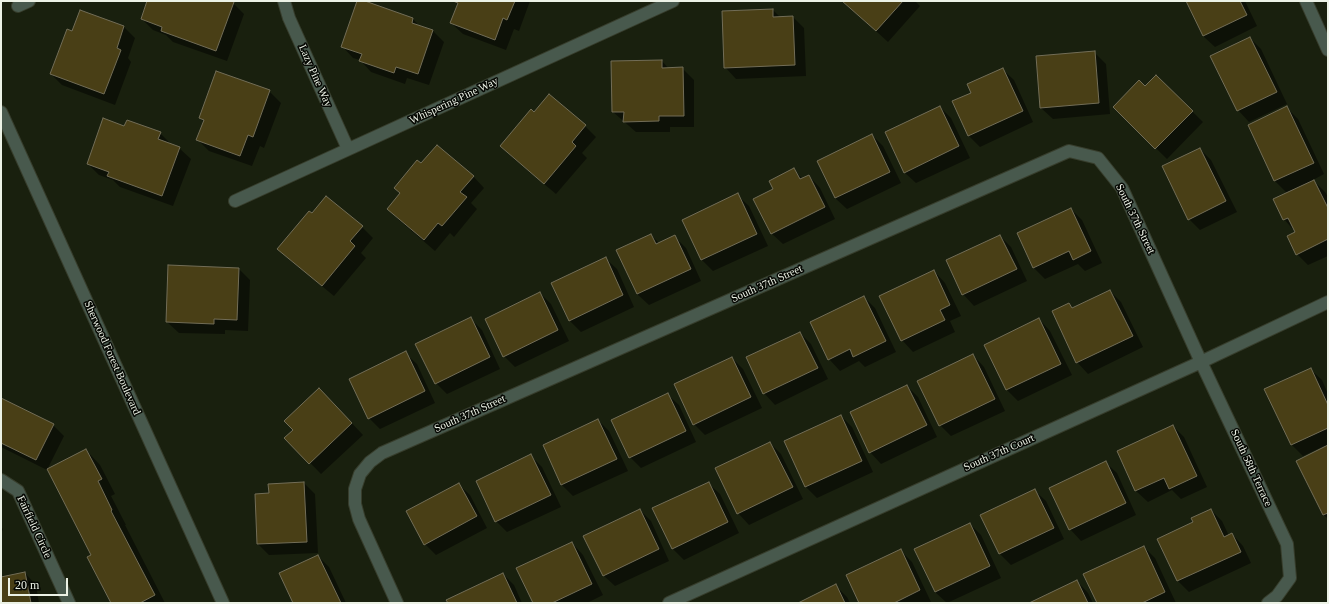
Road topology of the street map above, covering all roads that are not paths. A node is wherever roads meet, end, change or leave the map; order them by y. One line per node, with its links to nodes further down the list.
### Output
1 (284, 1): 6 (street, Lazy Pine Way)
2 (673, 1): 6 (street, Whispering Pine Way)
3 (1306, 1): 4 (street)
4 (1328, 50)
5 (1, 112): 12 (street, Sherwood Forest Boulevard)
6 (348, 149): 7 (street, Whispering Pine Way)
7 (235, 201)
8 (1328, 302): 9 (street, South 37th Court)
9 (1201, 362): 13 (street, South 37th Street); 14 (street, South 37th Court); 15 (street, South 58th Terrace)
10 (1, 480): 11 (street, Fairfield Circle)
11 (69, 603)
12 (223, 603)
13 (397, 603)
14 (668, 603)
15 (1268, 603)

